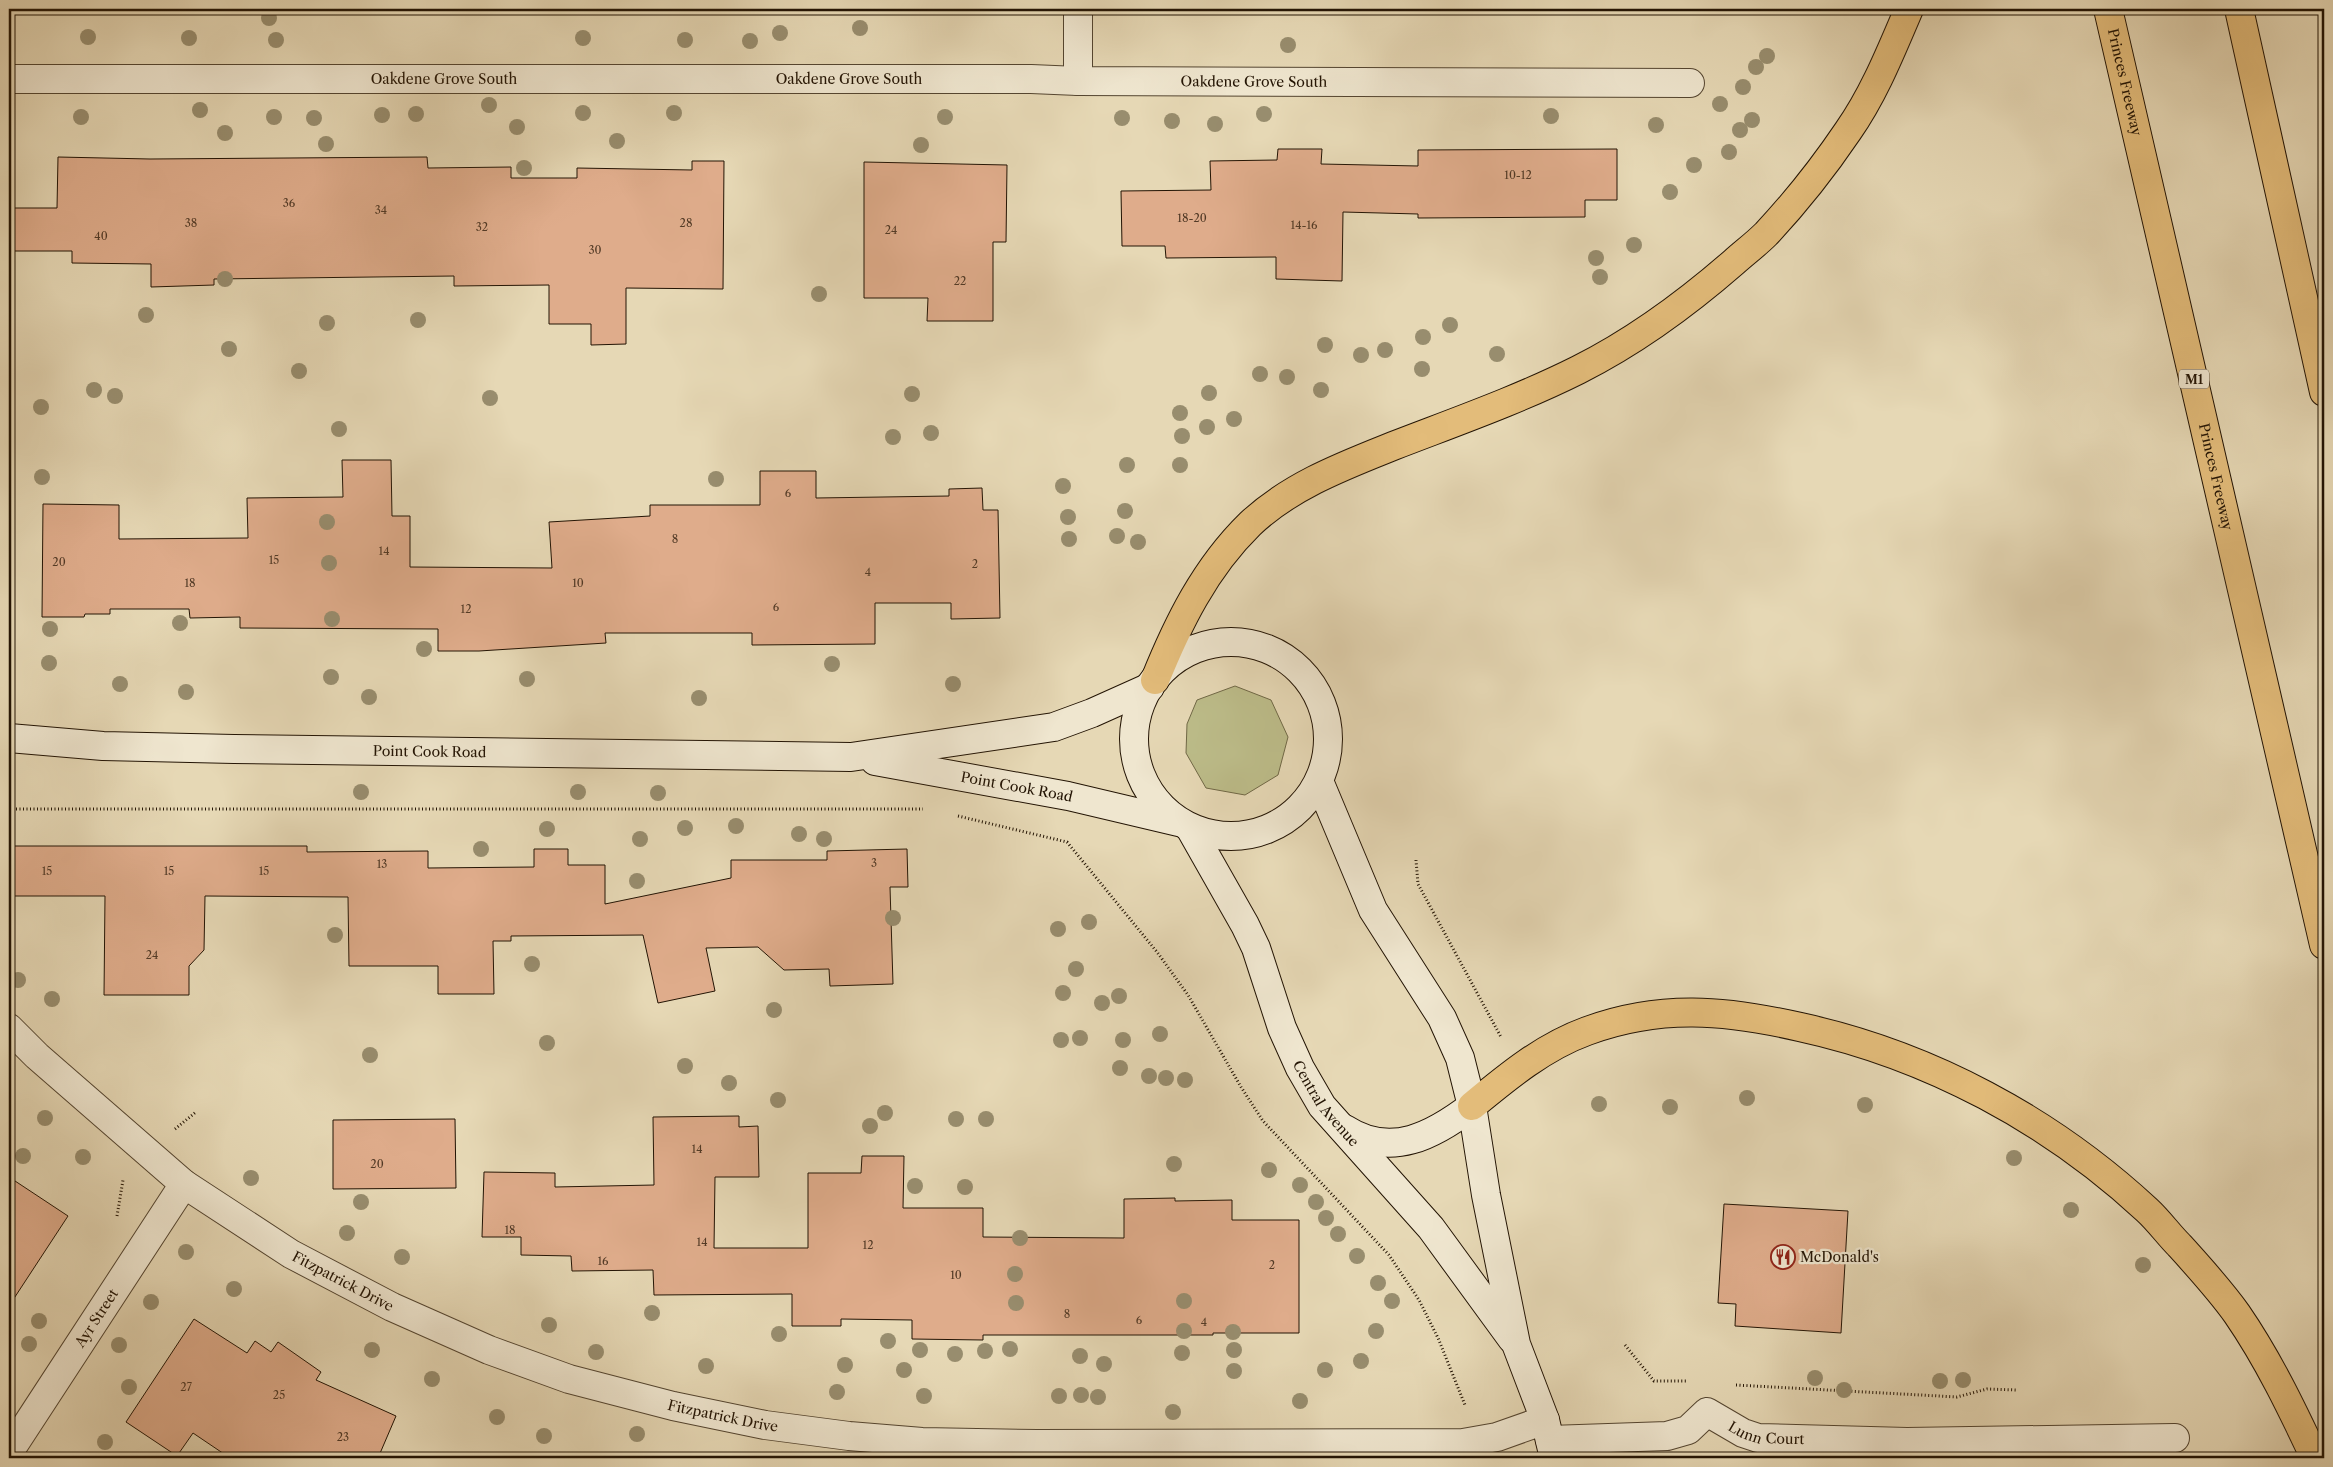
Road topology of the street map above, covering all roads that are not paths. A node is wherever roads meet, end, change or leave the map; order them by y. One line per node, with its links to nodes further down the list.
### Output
1 (1078, 9): 6 (street)
2 (1908, 9): 9 (highway)
3 (2108, 9): 14 (highway, Princes Freeway / M1)
4 (2240, 9): 8 (highway)
5 (9, 78): 6 (street, Oakdene Grove South)
6 (1078, 81): 7 (street, Oakdene Grove South)
7 (1690, 83)
8 (2324, 392)
9 (1153, 684): 11 (street, Point Cook Road); 12 (street, Point Cook Road); 13 (street)
10 (9, 738): 11 (street, Point Cook Road)
11 (852, 757): 13 (street, Point Cook Road)
12 (1319, 781): 13 (street, Point Cook Road); 16 (street, Central Avenue)
13 (1186, 825): 17 (street, Central Avenue)
14 (2324, 945)
15 (9, 1028): 18 (street, Fitzpatrick Drive)
16 (1472, 1106): 17 (street); 19 (street, Central Avenue); 23 (highway)
17 (1332, 1119): 19 (street, Central Avenue)
18 (184, 1184): 21 (street, Fitzpatrick Drive); 22 (street, Ayr Street)
19 (1516, 1344): 21 (street, Central Avenue)
20 (2175, 1438): 21 (street, Lunn Court)
21 (1550, 1439)
22 (9, 1452)
23 (2315, 1458)

